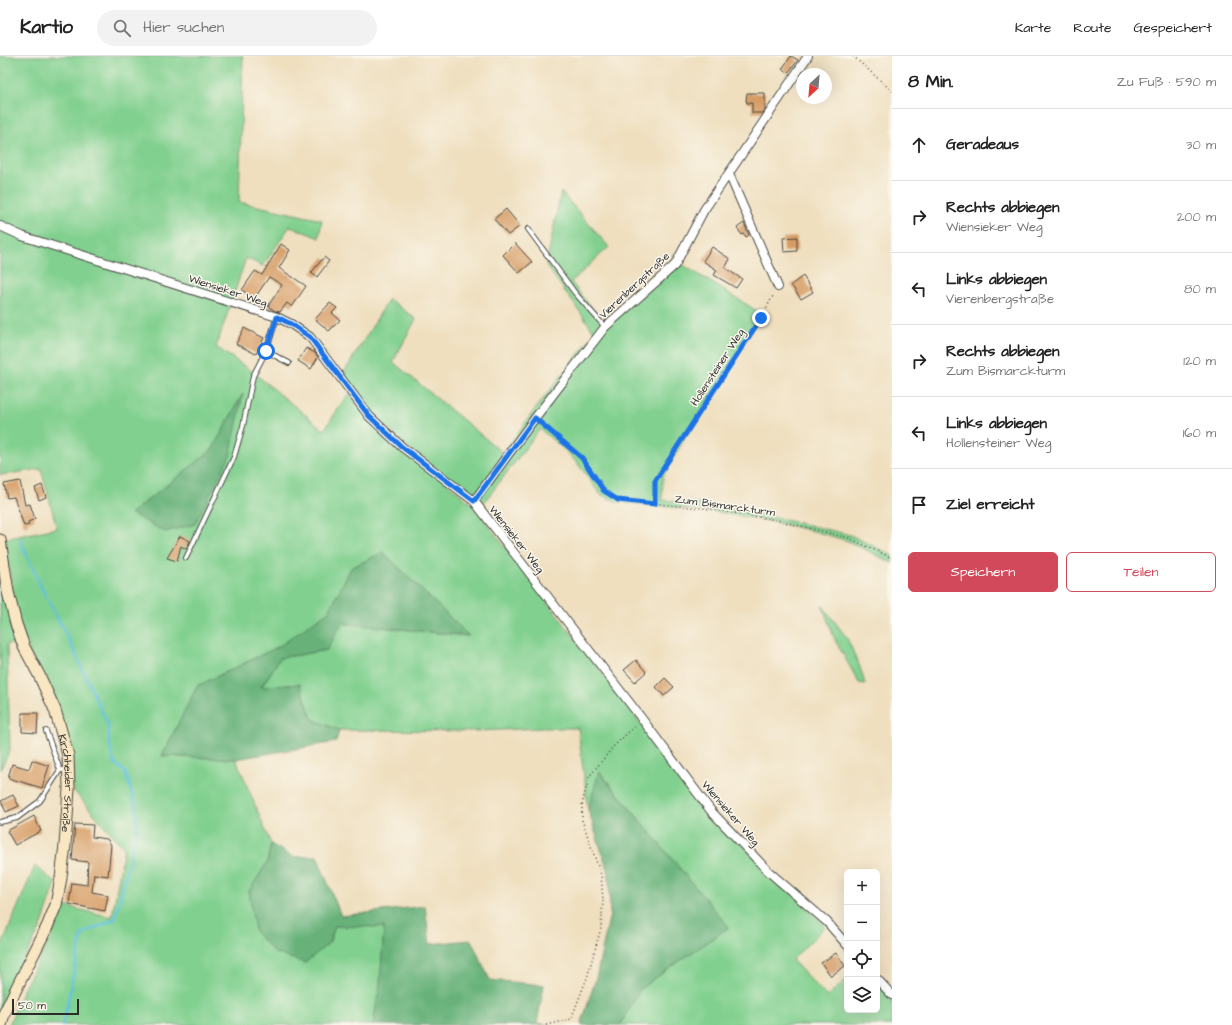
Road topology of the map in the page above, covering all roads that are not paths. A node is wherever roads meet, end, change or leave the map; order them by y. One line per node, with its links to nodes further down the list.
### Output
1 (808, 56): 2 (street, Vierenbergstraße)
2 (729, 174): 5 (street); 7 (street, Vierenbergstraße)
3 (0, 226): 6 (street, Wiensieker Weg)
4 (528, 229): 7 (lane)
5 (778, 287)
6 (277, 317): 8 (lane); 10 (street, Wiensieker Weg)
7 (605, 327): 10 (street, Vierenbergstraße)
8 (266, 351): 9 (lane); 12 (lane)
9 (289, 363)
10 (474, 501): 16 (street, Wiensieker Weg)
11 (0, 540): 14 (main road, Kirchheider Straße)
12 (186, 558)
13 (46, 731): 14 (lane)
14 (64, 770): 15 (lane); 19 (main road, Kirchheider Straße)
15 (0, 822)
16 (844, 942)
17 (880, 982): 18 (street)
18 (892, 995)
19 (1, 1025)

